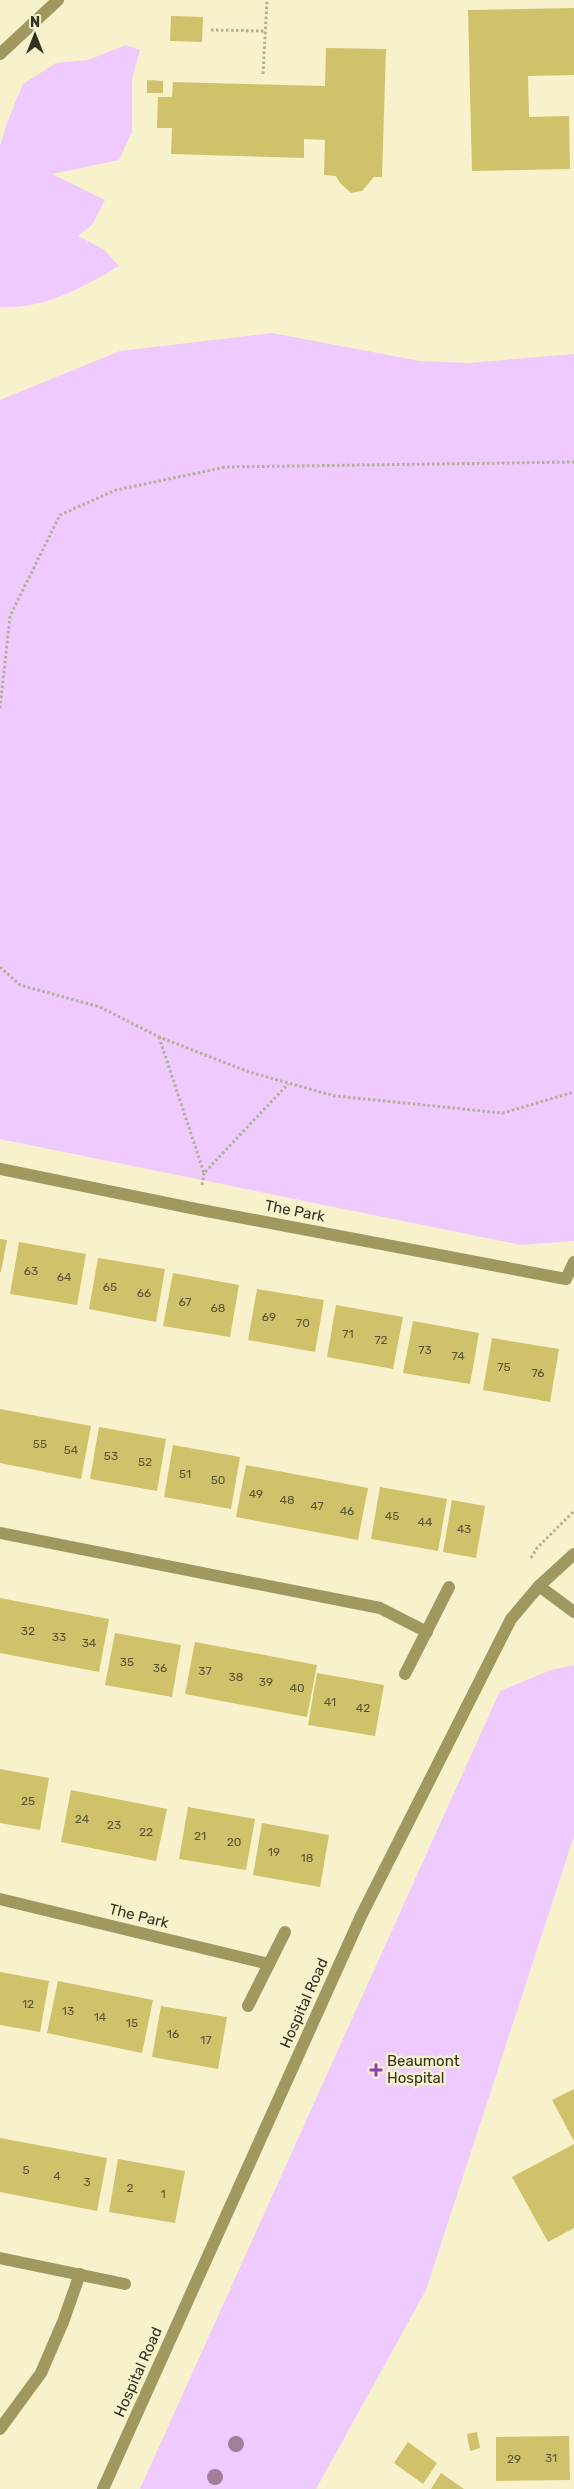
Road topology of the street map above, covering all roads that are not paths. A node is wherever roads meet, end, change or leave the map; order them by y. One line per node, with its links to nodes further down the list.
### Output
1 (58, 0): 2 (street)
2 (0, 54)
3 (0, 1169): 4 (street, The Park)
4 (574, 1262)
5 (0, 1533): 10 (street)
6 (574, 1554): 7 (street, Hospital Road)
7 (539, 1586): 9 (street); 20 (street, Hospital Road)
8 (450, 1587): 10 (street)
9 (574, 1612)
10 (426, 1632): 11 (street)
11 (405, 1674)
12 (0, 1899): 14 (street, The Park)
13 (285, 1932): 14 (street)
14 (270, 1964): 15 (street)
15 (248, 2006)
16 (0, 2258): 17 (street)
17 (80, 2274): 18 (street); 19 (street)
18 (125, 2284)
19 (0, 2430)
20 (103, 2489)

